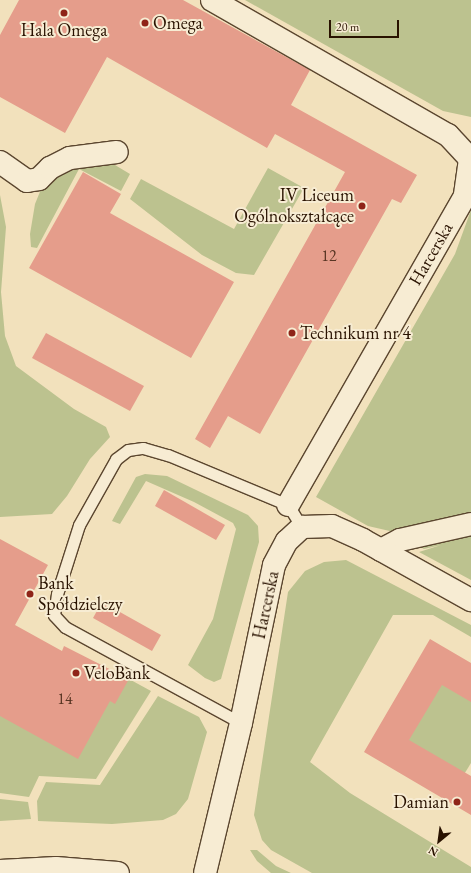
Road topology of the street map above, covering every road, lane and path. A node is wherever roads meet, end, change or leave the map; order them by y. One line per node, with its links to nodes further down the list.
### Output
1 (212, 0): 4 (street, Harcerska)
2 (117, 152): 3 (street)
3 (0, 162)
4 (288, 505): 6 (lane); 9 (lane)
5 (471, 524): 7 (street)
6 (302, 528): 7 (street); 9 (street, Harcerska)
7 (381, 550): 8 (street)
8 (471, 600)
9 (241, 724): 12 (street, Harcerska)
10 (0, 871): 11 (street)
11 (118, 873)
12 (205, 873)

